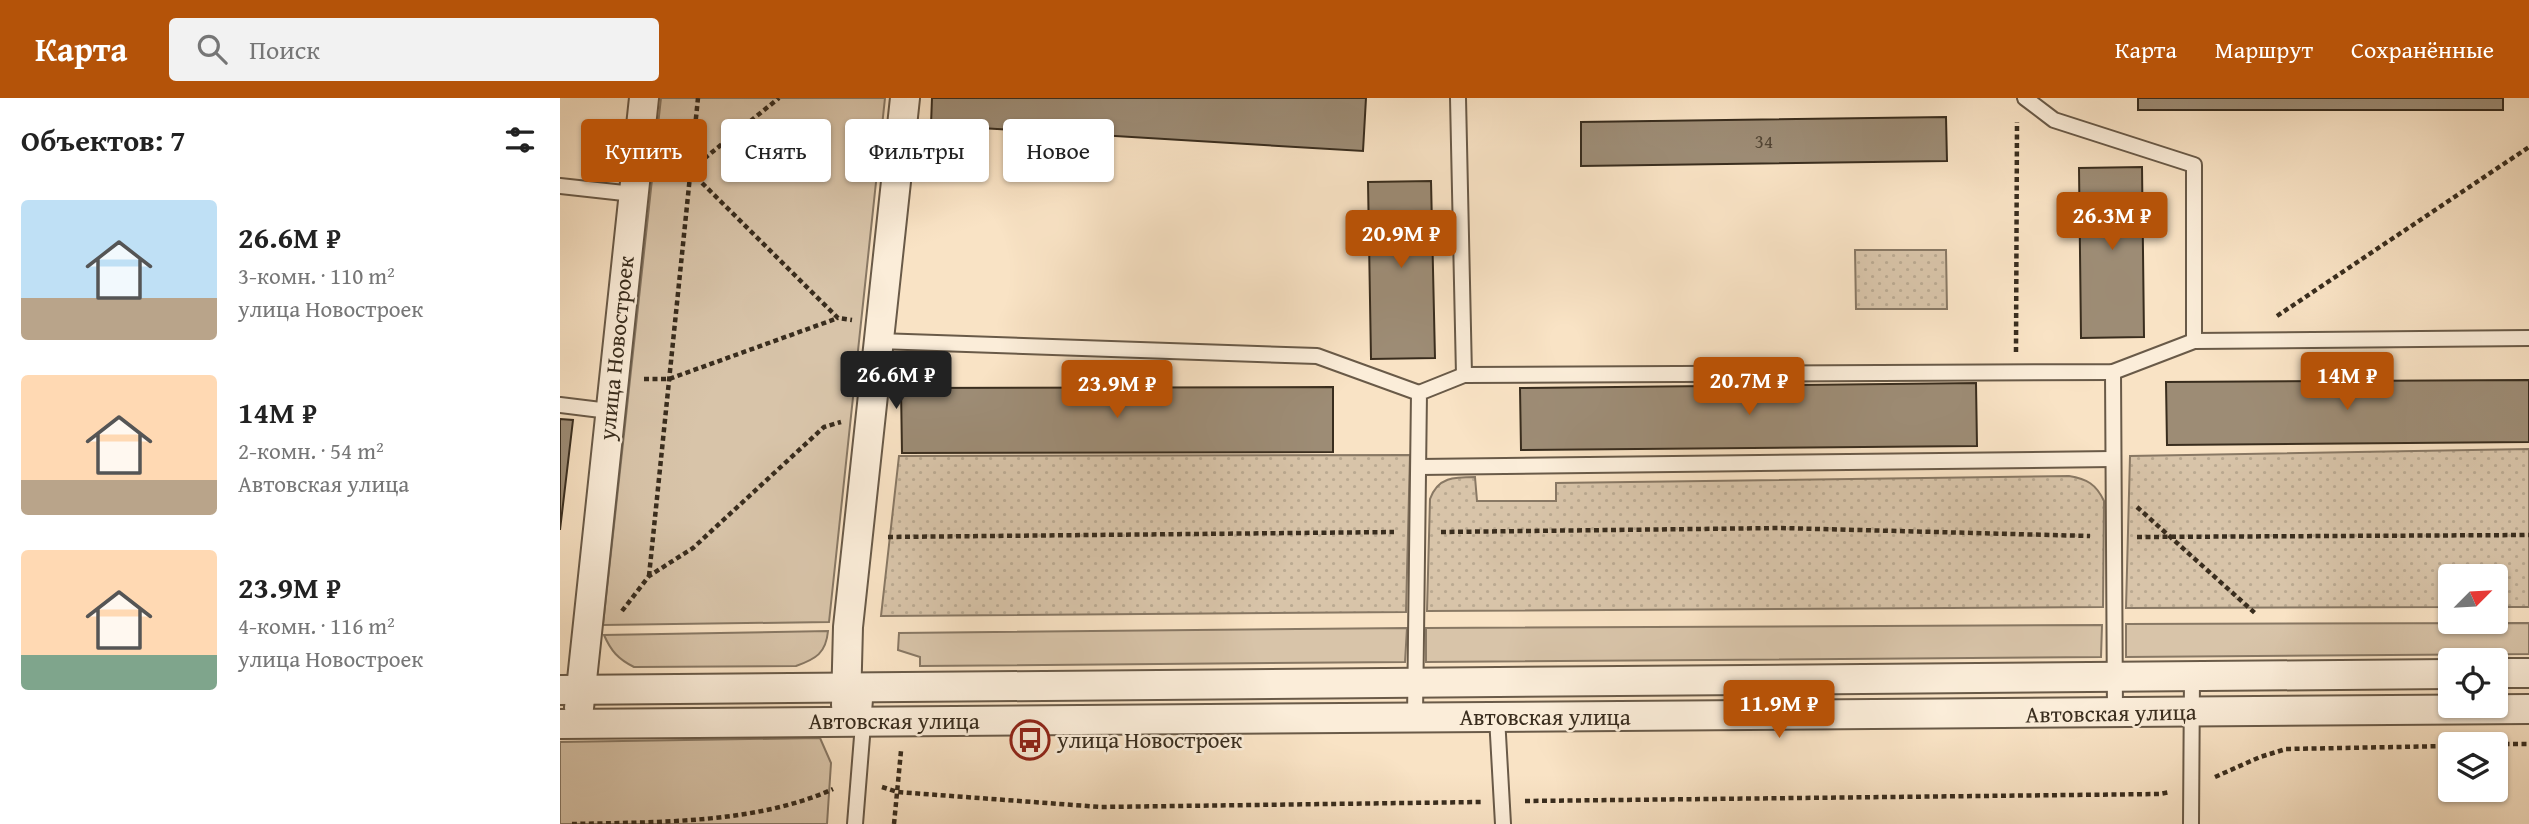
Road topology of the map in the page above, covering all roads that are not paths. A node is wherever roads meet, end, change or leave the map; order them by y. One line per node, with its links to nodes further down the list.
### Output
1 (644, 98): 6 (street, улица Новостроек)
2 (905, 98): 7 (street)
3 (1458, 98): 11 (lane)
4 (2025, 98): 9 (lane)
5 (560, 186): 6 (lane)
6 (633, 194): 14 (street, улица Новостроек)
7 (869, 331): 12 (lane); 23 (street)
8 (2529, 338): 9 (lane)
9 (2194, 341): 10 (lane)
10 (2113, 372): 11 (lane); 15 (lane)
11 (1464, 375): 12 (lane)
12 (1419, 393): 16 (lane)
13 (560, 405): 14 (lane)
14 (609, 411): 24 (street, улица Новостроек)
15 (2113, 459): 16 (lane); 21 (lane)
16 (1419, 467): 22 (lane)
17 (2508, 673): 18 (street)
18 (2529, 673)
19 (2438, 674): 20 (street, Автовская улица)
20 (2192, 676): 21 (street, Автовская улица); 26 (lane)
21 (2115, 678): 22 (street, Автовская улица); 27 (lane)
22 (1415, 683): 23 (street, Автовская улица); 29 (lane)
23 (856, 687): 24 (street, Автовская улица); 30 (street)
24 (570, 690): 31 (street, улица Новостроек)
25 (2529, 709): 26 (street, Автовская улица)
26 (2191, 712): 27 (street, Автовская улица); 34 (lane)
27 (2115, 713): 28 (street, Автовская улица)
28 (1497, 717): 29 (street, Автовская улица); 33 (lane)
29 (1415, 718): 30 (street, Автовская улица)
30 (854, 722): 31 (street, Автовская улица); 32 (lane)
31 (569, 724)
32 (855, 824)
33 (1503, 824)
34 (2191, 824)

